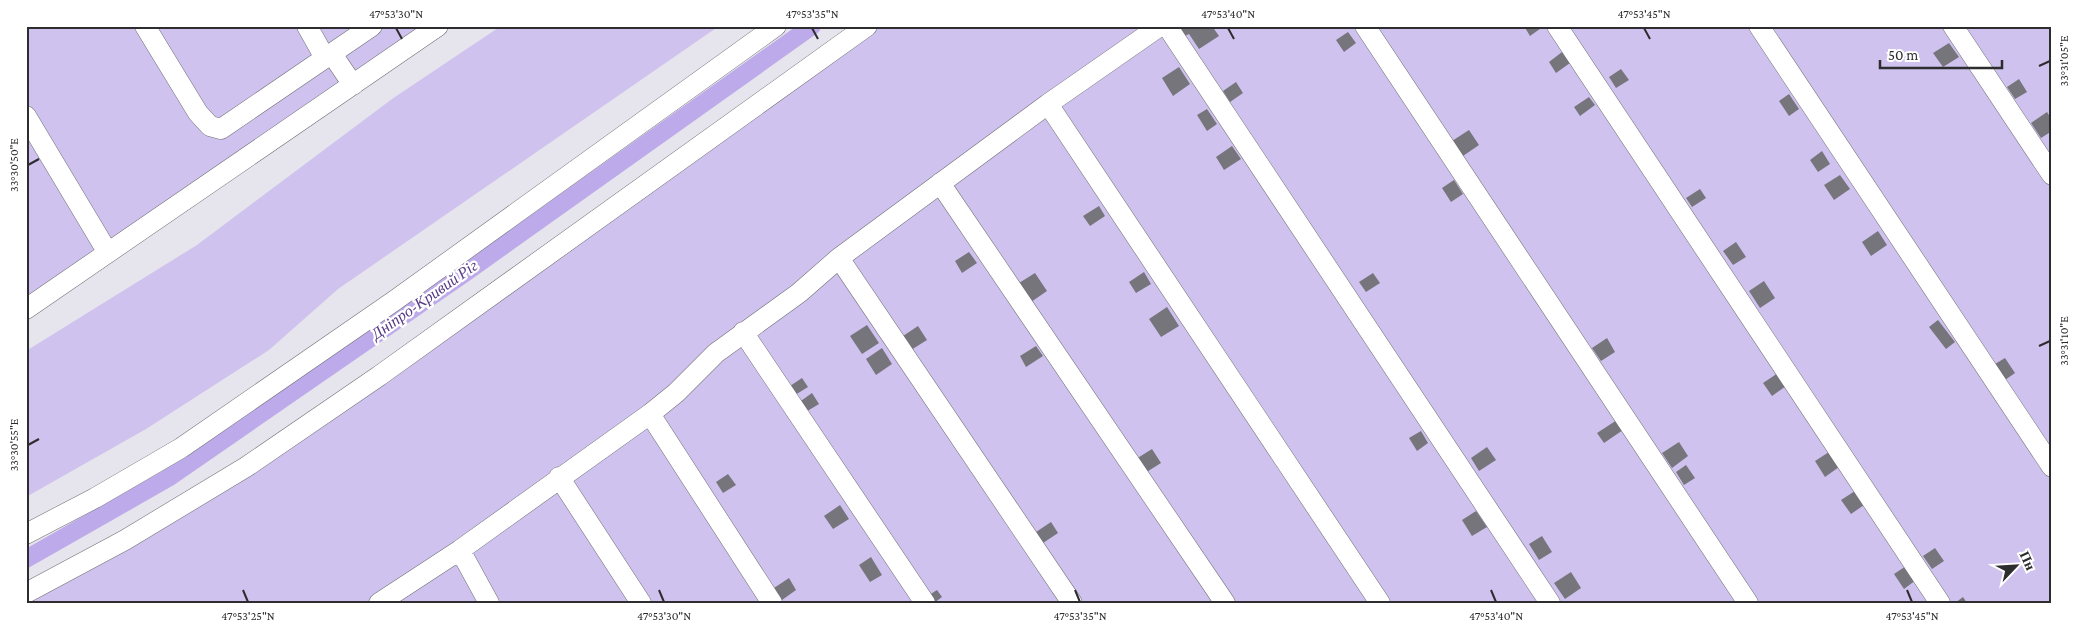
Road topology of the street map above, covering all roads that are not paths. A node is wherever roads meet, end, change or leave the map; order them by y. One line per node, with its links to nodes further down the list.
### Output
1 (145, 26): 13 (street)
2 (307, 26): 13 (street)
3 (372, 26): 13 (street)
4 (438, 26): 14 (street)
5 (776, 26): 26 (street)
6 (867, 26): 28 (street)
7 (1160, 26): 15 (street)
8 (1167, 26): 37 (street)
9 (1364, 26): 38 (street)
10 (1557, 26): 39 (street)
11 (1758, 26): 24 (street)
12 (1953, 26): 17 (street)
13 (329, 56): 14 (street)
14 (353, 85): 19 (street)
15 (1048, 104): 18 (street); 36 (street)
16 (26, 116): 19 (street)
17 (2052, 175)
18 (940, 183): 20 (street); 35 (street)
19 (108, 253): 21 (street)
20 (839, 258): 22 (street); 34 (street)
21 (26, 309)
22 (743, 332): 23 (street); 33 (street)
23 (650, 414): 25 (street); 32 (street)
24 (2052, 467)
25 (559, 477): 27 (street); 31 (street)
26 (26, 534)
27 (460, 550): 29 (street); 30 (street)
28 (26, 593)
29 (380, 603)
30 (489, 603)
31 (641, 603)
32 (772, 603)
33 (924, 603)
34 (1072, 603)
35 (1225, 603)
36 (1380, 603)
37 (1550, 603)
38 (1748, 603)
39 (1940, 603)

